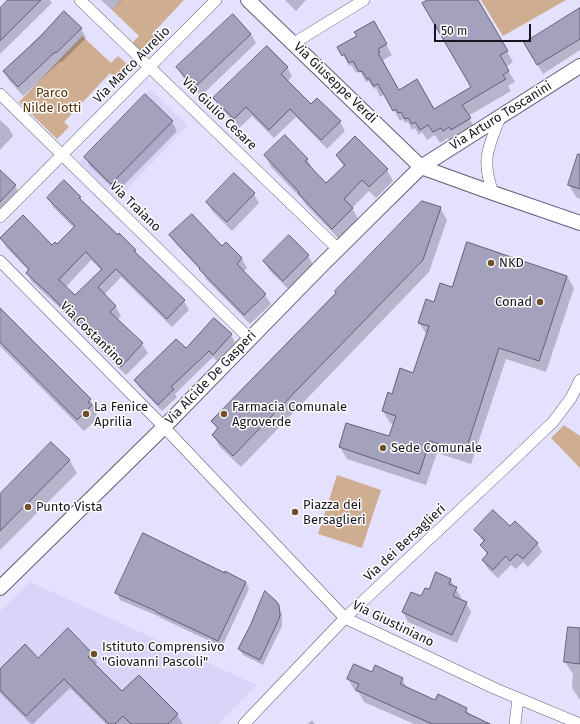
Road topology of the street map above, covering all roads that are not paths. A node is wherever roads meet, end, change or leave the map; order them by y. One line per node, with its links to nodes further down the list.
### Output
1 (80, 0): 7 (street, Via Giulio Cesare)
2 (216, 0): 7 (street, Via Marco Aurelio)
3 (248, 0): 5 (street, Via Giuseppe Verdi)
4 (364, 0): 5 (street)
5 (294, 43): 11 (street, Via Giuseppe Verdi)
6 (580, 66): 9 (street, Via Arturo Toscanini)
7 (149, 67): 10 (street, Via Marco Aurelio); 15 (street, Via Giulio Cesare)
8 (0, 94): 10 (street, Via Traiano)
9 (500, 117): 11 (street, Via Arturo Toscanini); 12 (street)
10 (62, 155): 13 (street, Via Marco Aurelio); 17 (street, Via Traiano)
11 (421, 167): 12 (street); 15 (street, Via Alcide De Gasperi)
12 (493, 193): 14 (street)
13 (0, 217)
14 (580, 223)
15 (338, 249): 17 (street, Via Alcide De Gasperi)
16 (0, 261): 19 (street, Via Costantino)
17 (250, 339): 19 (street, Via Alcide De Gasperi)
18 (580, 380): 21 (street, Via dei Bersaglieri)
19 (164, 427): 20 (street, Via Alcide De Gasperi); 21 (street, Via Giustiniano)
20 (0, 588)
21 (345, 618): 22 (street, Via Giustiniano); 23 (street, Via dei Bersaglieri)
22 (518, 698): 24 (street); 25 (street, Via Giustiniano)
23 (244, 724)
24 (515, 724)
25 (580, 724)

